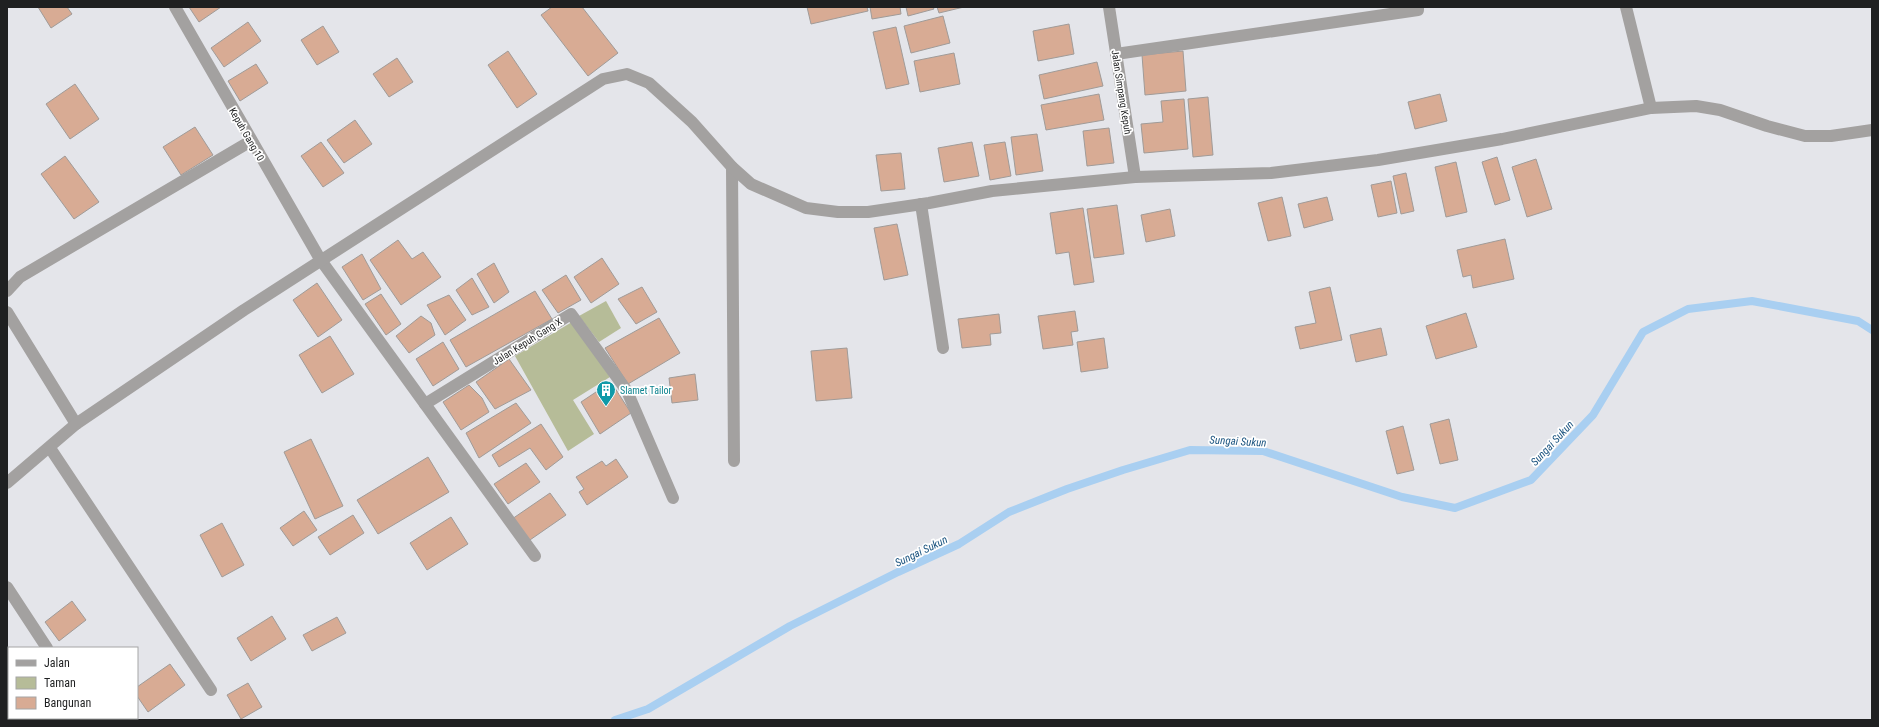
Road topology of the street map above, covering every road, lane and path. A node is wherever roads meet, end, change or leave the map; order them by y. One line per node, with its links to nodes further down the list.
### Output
1 (175, 7): 8 (street, Kepuh Gang 10)
2 (1109, 7): 5 (street, Jalan Simpang Kepuh)
3 (1418, 7): 5 (street)
4 (1626, 7): 6 (street)
5 (1116, 54): 10 (street, Jalan Simpang Kepuh)
6 (1651, 108): 7 (street); 10 (street)
7 (1872, 130)
8 (251, 142): 12 (street, Kepuh Gang 10); 13 (street)
9 (732, 167): 11 (street); 12 (street); 19 (street)
10 (1135, 177): 11 (street)
11 (921, 204): 15 (street)
12 (320, 259): 16 (street, Kepuh Gang 10); 17 (street)
13 (7, 291)
14 (7, 312): 17 (street)
15 (943, 348)
16 (425, 404): 21 (street, Jalan Kepuh Gang X); 22 (street, Kepuh Gang 10)
17 (76, 424): 18 (street)
18 (50, 448): 20 (street); 25 (street)
19 (734, 461)
20 (7, 484)
21 (673, 498)
22 (535, 556)
23 (7, 587): 24 (street)
24 (46, 647)
25 (211, 690)

